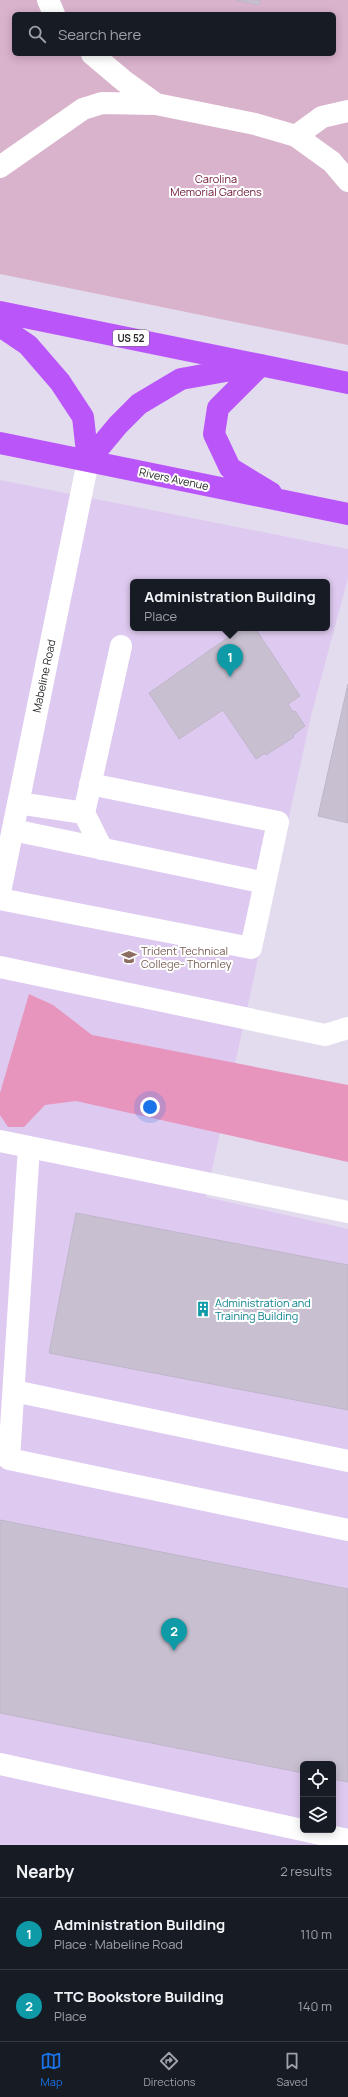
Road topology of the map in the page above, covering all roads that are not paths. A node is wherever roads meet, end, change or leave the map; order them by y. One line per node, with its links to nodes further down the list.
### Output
1 (48, 0): 2 (street)
2 (53, 12)
3 (94, 56): 4 (street)
4 (156, 104): 6 (street); 7 (street)
5 (348, 111): 6 (street)
6 (296, 136): 8 (street)
7 (0, 167)
8 (348, 181)
9 (0, 312): 11 (main road, US 52)
10 (0, 326): 14 (main road)
11 (261, 365): 12 (main road, US 52); 14 (main road); 15 (main road)
12 (348, 383)
13 (0, 443): 14 (main road, Rivers Avenue)
14 (88, 461): 15 (main road, Rivers Avenue); 19 (street, Mabeline Road)
15 (287, 502): 16 (main road, Rivers Avenue)
16 (348, 514)
17 (121, 646): 18 (street)
18 (90, 784): 20 (street); 23 (street)
19 (18, 803): 20 (street); 21 (street, Mabeline Road)
20 (84, 813): 22 (street)
21 (12, 830): 22 (street); 24 (street, Mabeline Road)
22 (102, 849): 23 (street)
23 (265, 883): 25 (street)
24 (0, 892)
25 (0, 899)
26 (0, 967): 27 (street)
27 (348, 1028)
28 (0, 1141): 29 (street)
29 (29, 1147): 30 (street); 31 (street)
30 (348, 1212)
31 (14, 1391): 32 (street); 33 (street)
32 (348, 1461)
33 (348, 1530)
34 (0, 1764): 35 (street)
35 (348, 1840)

